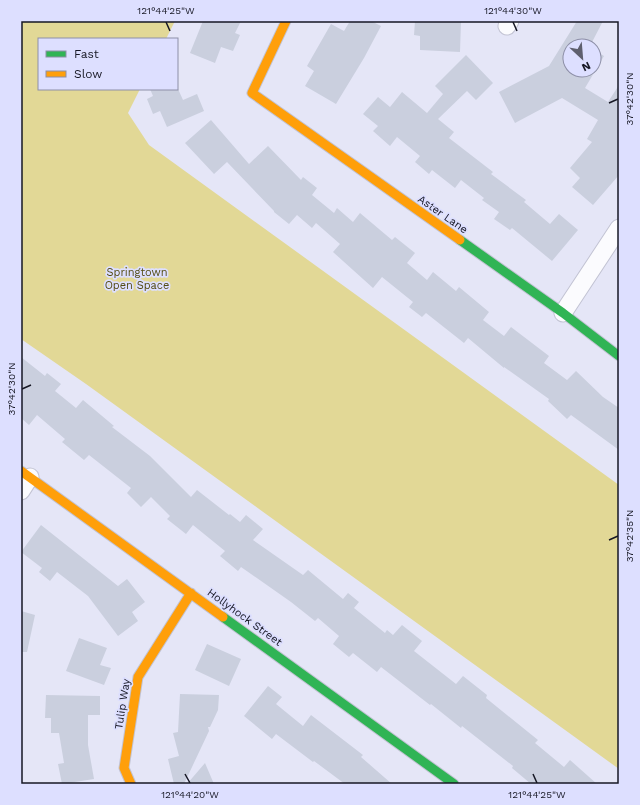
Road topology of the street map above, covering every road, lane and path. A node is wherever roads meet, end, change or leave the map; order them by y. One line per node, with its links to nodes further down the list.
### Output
1 (286, 21): 3 (street, Aster Lane)
2 (619, 228): 3 (street)
3 (562, 313): 4 (street, Aster Lane)
4 (619, 356)
5 (24, 479): 6 (street, Hollyhock Street)
6 (191, 593): 7 (street, Tulip Way); 8 (street, Hollyhock Street)
7 (131, 784)
8 (454, 784)

